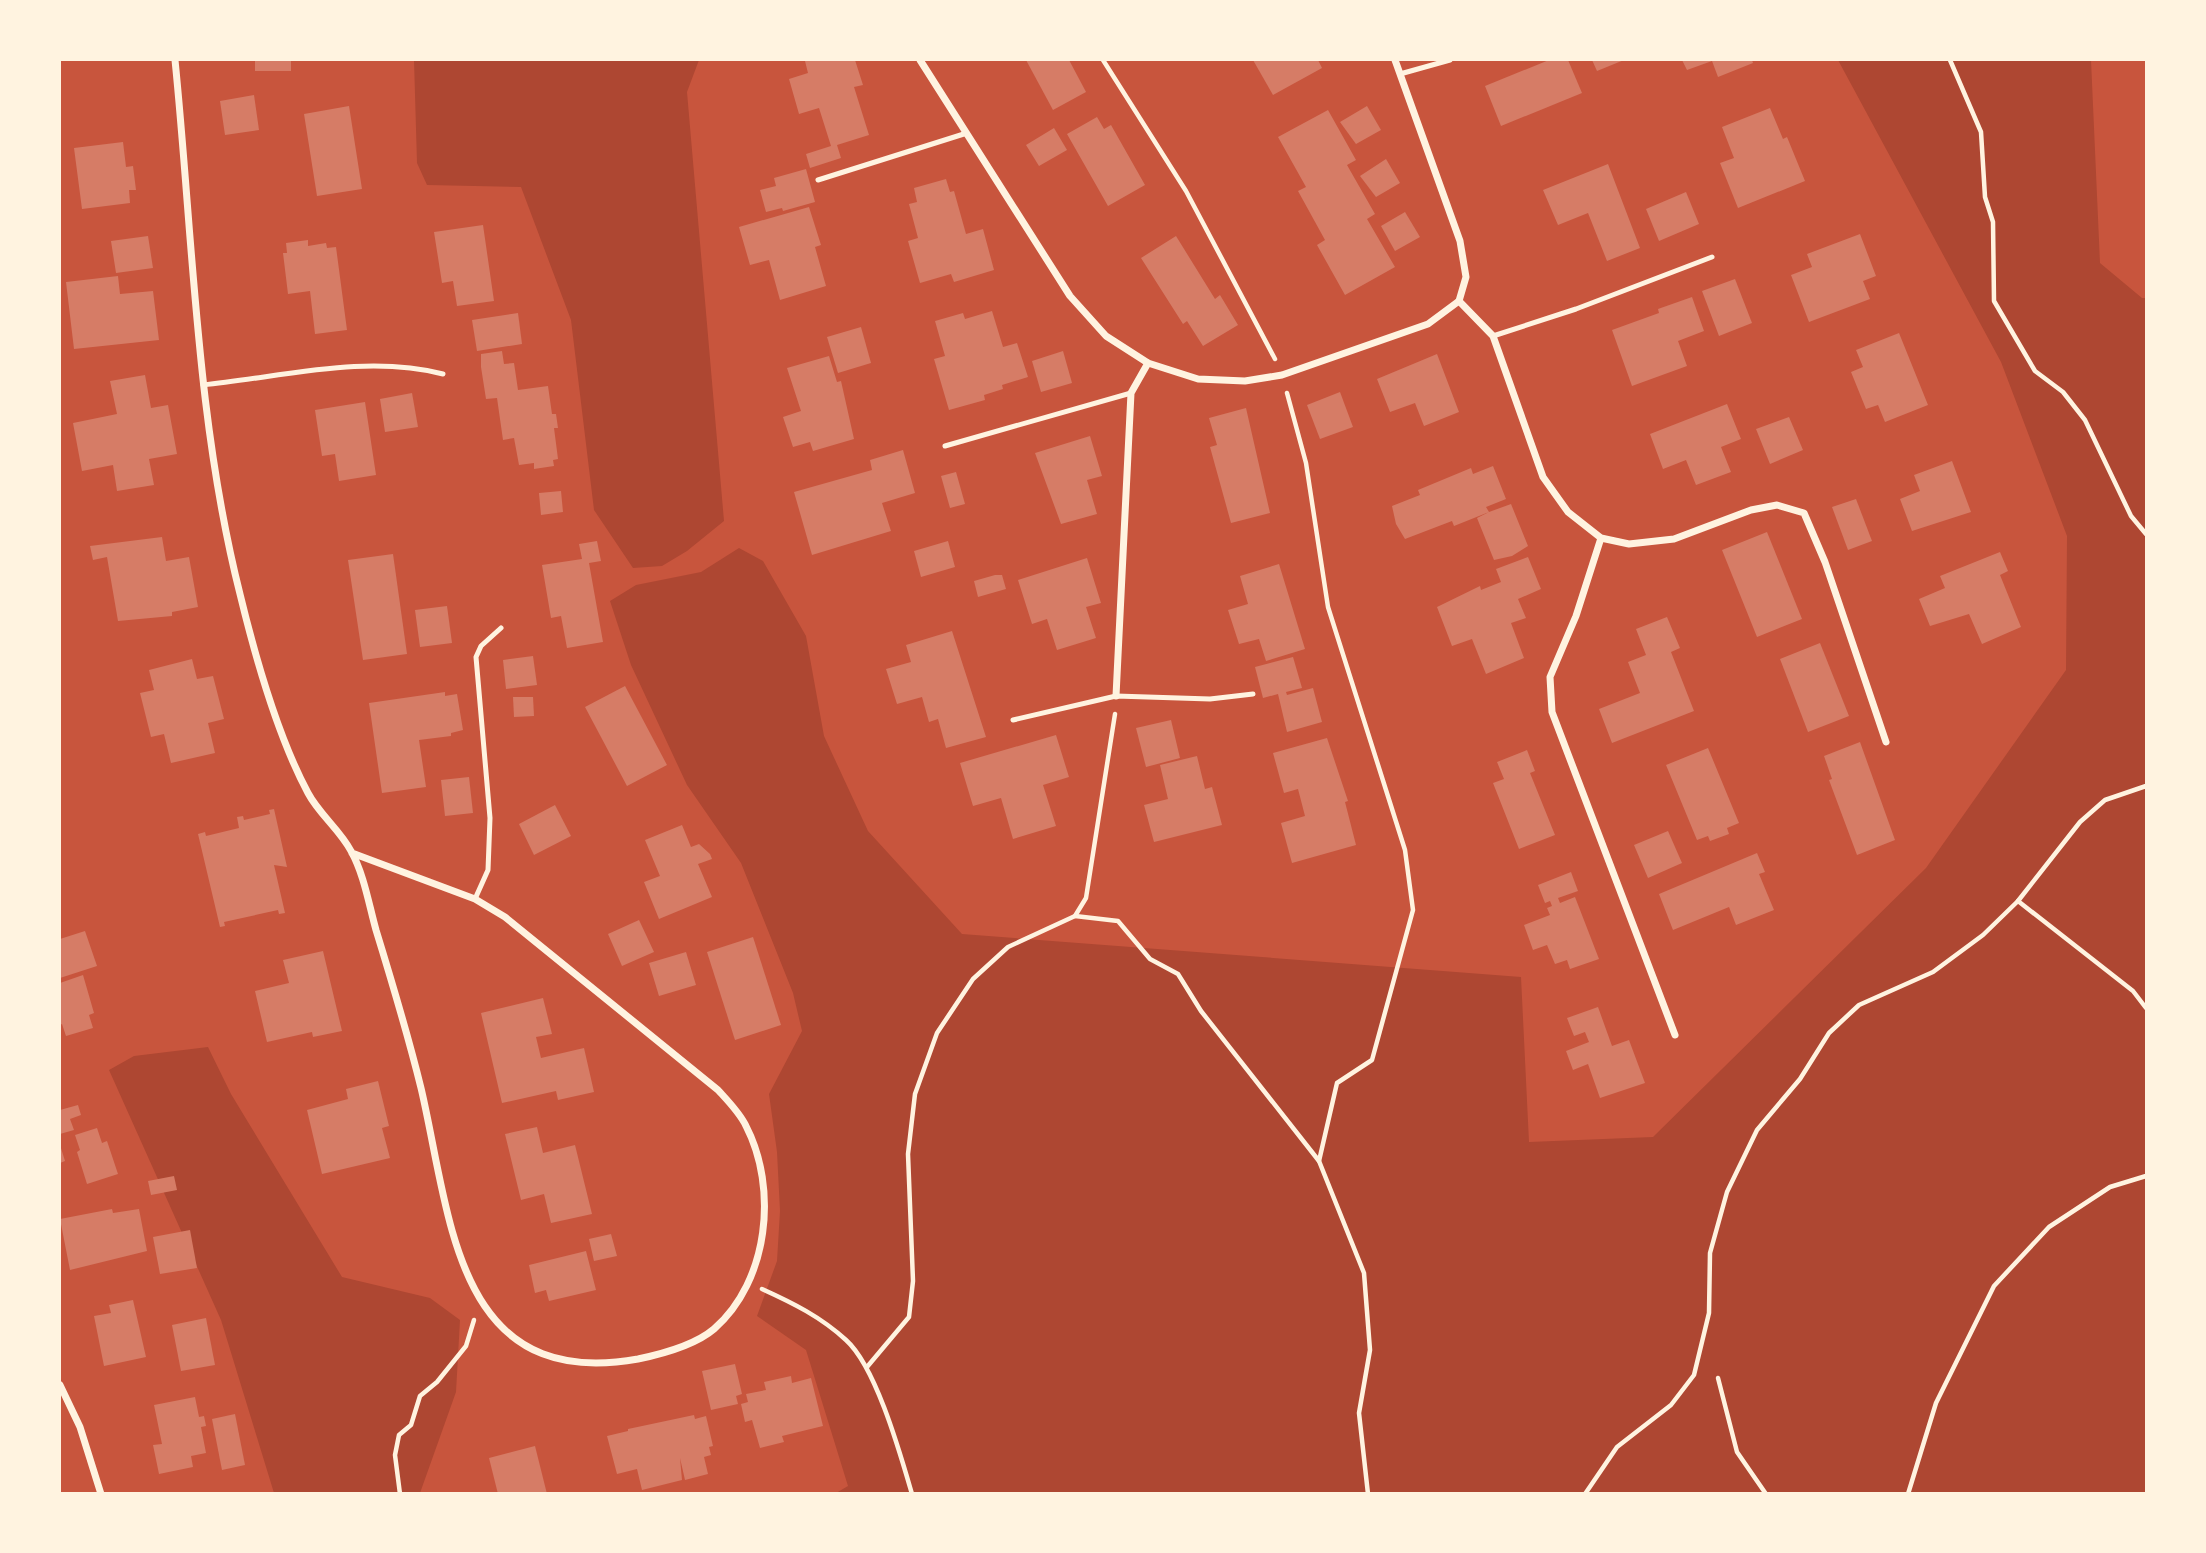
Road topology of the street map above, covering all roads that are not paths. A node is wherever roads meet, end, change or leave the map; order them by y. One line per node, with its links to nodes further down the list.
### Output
1 (175, 60): 13 (street)
2 (920, 60): 6 (street)
3 (1395, 60): 5 (street)
4 (1450, 60): 5 (lane)
5 (1400, 74): 9 (street)
6 (967, 133): 7 (lane); 11 (street)
7 (818, 180)
8 (1712, 257): 10 (lane)
9 (1459, 301): 10 (street); 11 (street)
10 (1493, 335): 16 (street)
11 (1148, 363): 14 (street)
12 (443, 374): 13 (lane)
13 (203, 385): 22 (street)
14 (1131, 393): 15 (lane); 19 (street)
15 (945, 446)
16 (1601, 538): 21 (street); 24 (street)
17 (501, 628): 23 (lane)
18 (1253, 694): 19 (lane)
19 (1116, 696): 20 (lane)
20 (1013, 720)
21 (1886, 742)
22 (352, 853): 23 (street); 23 (street)
23 (475, 899)
24 (1675, 1035)
25 (60, 1385): 26 (street)
26 (101, 1493)

